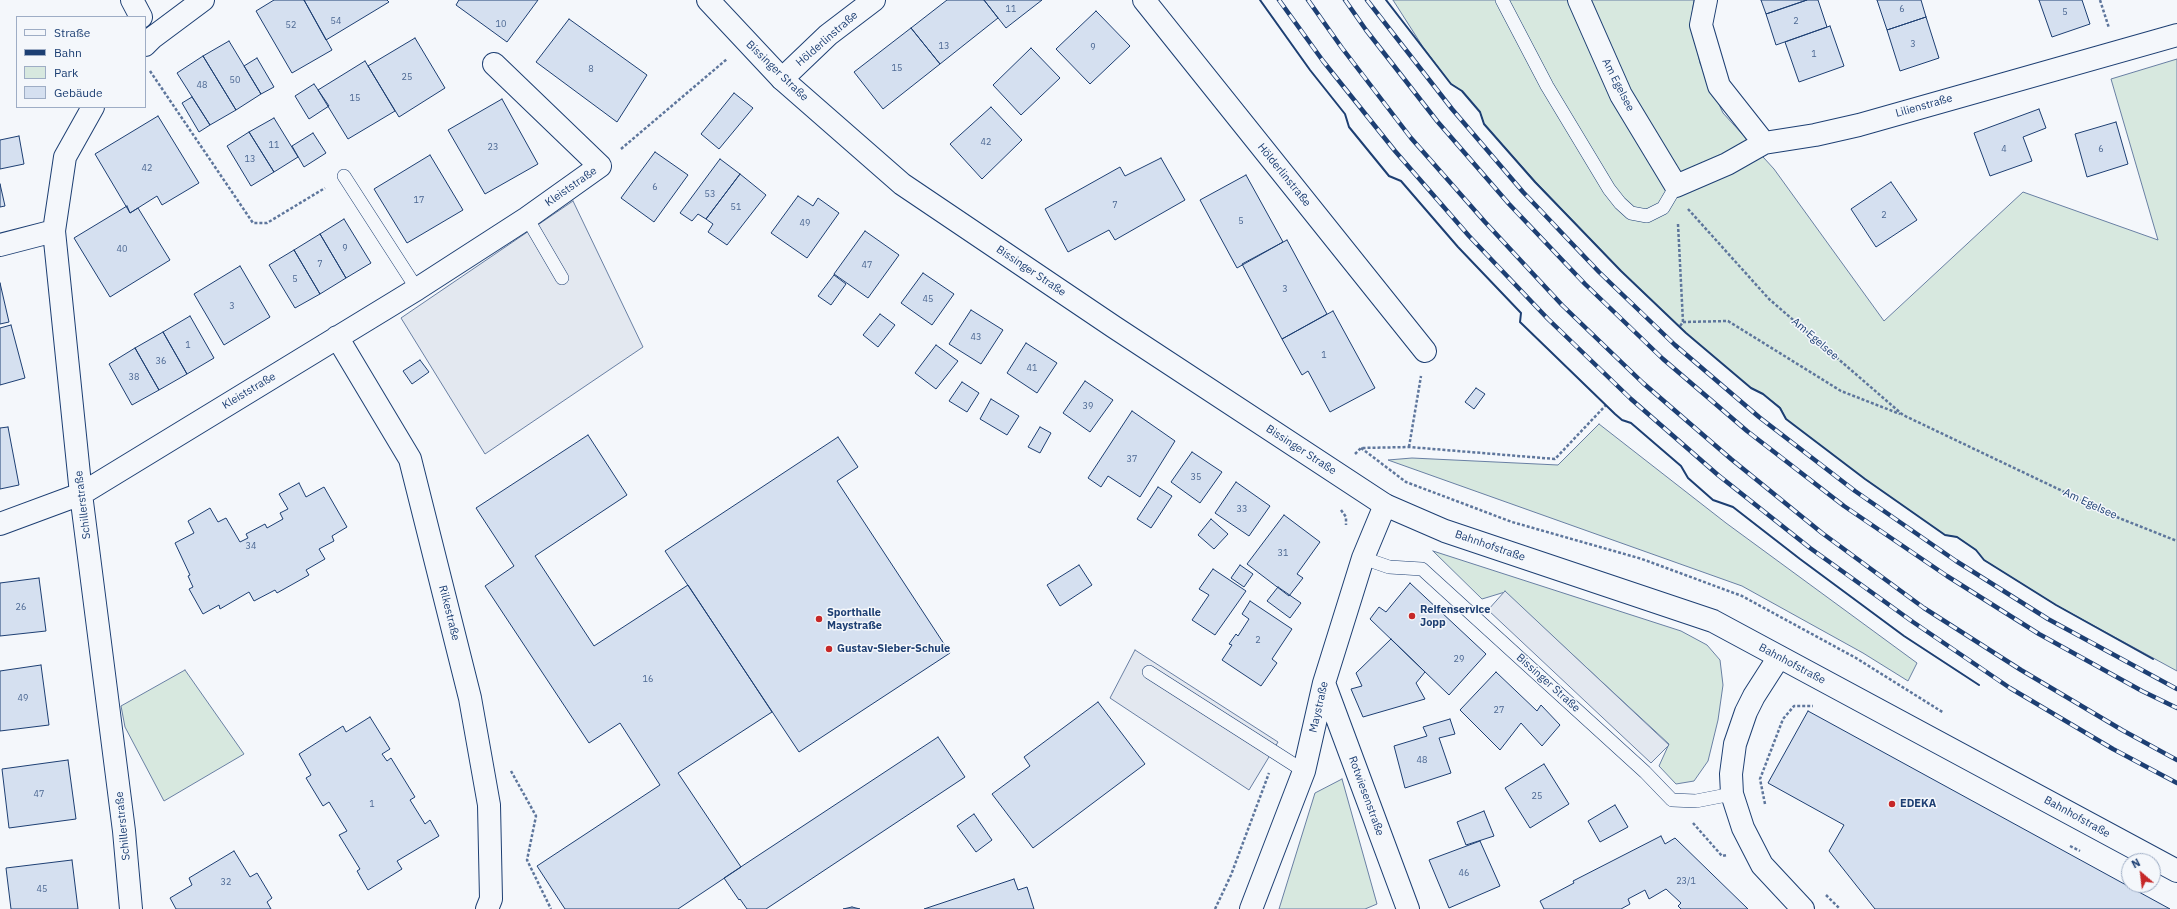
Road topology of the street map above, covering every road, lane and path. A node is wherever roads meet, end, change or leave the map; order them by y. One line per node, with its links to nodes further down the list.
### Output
1 (132, 0): 10 (street)
2 (203, 0): 13 (street)
3 (708, 0): 14 (street, Bissinger Straße)
4 (874, 0): 17 (street, Hölderlinstraße)
5 (1144, 0): 31 (street, Hölderlinstraße)
6 (1502, 0): 22 (lane)
7 (1579, 0): 22 (street, Am Egelsee)
8 (1706, 0): 19 (street)
9 (2100, 0): 11 (path)
10 (140, 16)
11 (2110, 30)
12 (2177, 35): 19 (street, Lilienstraße)
13 (147, 36)
14 (746, 41): 17 (street, Bissinger Straße); 20 (path)
15 (494, 64): 20 (street, Kleiststraße)
16 (149, 69): 21 (path)
17 (782, 79): 35 (street, Bissinger Straße)
18 (93, 108): 24 (street, Schillerstraße)
19 (1764, 143): 22 (street, Lilienstraße)
20 (600, 166): 23 (street, Kleiststraße)
21 (344, 176): 27 (lane)
22 (1676, 186): 28 (path); 33 (path, Am Egelsee)
23 (527, 218): 26 (lane); 27 (street, Kleiststraße)
24 (54, 231): 25 (street); 36 (street, Schillerstraße)
25 (0, 245)
26 (562, 278)
27 (417, 290): 30 (street, Kleiststraße)
28 (1683, 322): 29 (path); 33 (path)
29 (1680, 326)
30 (337, 337): 36 (street, Kleiststraße); 51 (street, Rilkestraße)
31 (1425, 351): 34 (path)
32 (1606, 406): 34 (path)
33 (1903, 414): 39 (path, Am Egelsee)
34 (1409, 447): 35 (path)
35 (1339, 475): 37 (street, Bissinger Straße); 40 (path)
36 (81, 494): 38 (street, Kleiststraße); 50 (street, Schillerstraße)
37 (1385, 505): 40 (street, Maystraße); 41 (street, Bahnhofstraße)
38 (0, 524)
39 (2177, 541)
40 (1363, 558): 43 (street, Maystraße); 46 (lane, Bissinger Straße)
41 (1780, 657): 46 (street); 48 (street, Bahnhofstraße)
42 (1149, 672): 45 (lane)
43 (1324, 683): 45 (street, Maystraße); 53 (street, Rotwiesenstraße)
44 (1783, 719): 47 (path)
45 (1304, 771): 52 (street, Maystraße)
46 (1732, 794): 54 (street)
47 (1766, 809)
48 (2177, 871)
49 (1825, 893): 55 (path)
50 (131, 909)
51 (487, 909)
52 (1251, 909)
53 (1408, 909)
54 (1803, 909)
55 (1840, 909)

